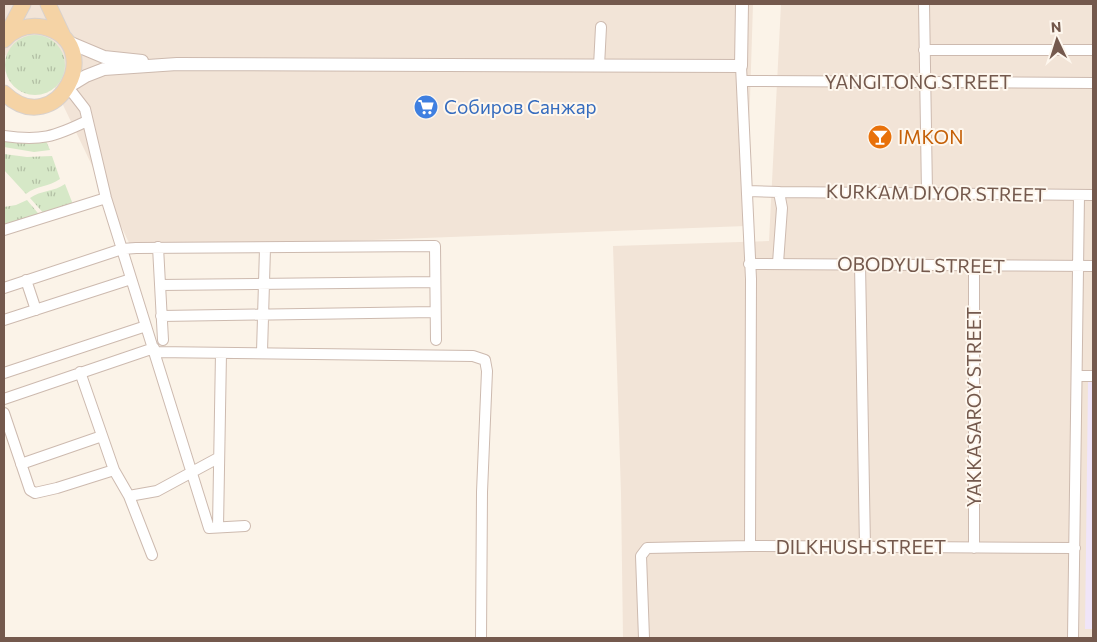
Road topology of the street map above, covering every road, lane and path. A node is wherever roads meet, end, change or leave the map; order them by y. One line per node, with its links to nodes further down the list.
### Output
1 (22, 4): 6 (main road)
2 (48, 4): 7 (main road)
3 (742, 4): 12 (street)
4 (924, 4): 8 (street)
5 (601, 27): 11 (street)
6 (4, 39): 7 (main road)
7 (66, 41): 10 (street); 16 (main road)
8 (924, 50): 9 (street, YANGITONG STREET); 14 (street)
9 (1093, 50)
10 (177, 64): 11 (street); 16 (street)
11 (599, 66): 12 (street)
12 (741, 66): 13 (street)
13 (742, 81): 14 (street, YANGITONG STREET); 20 (street)
14 (924, 81): 15 (street, YANGITONG STREET); 22 (street)
15 (1093, 83)
16 (68, 88): 17 (main road); 18 (street)
17 (6, 96)
18 (88, 121): 19 (street); 25 (street)
19 (4, 136)
20 (747, 191): 21 (street, KURKAM DIYOR STREET); 31 (street)
21 (779, 192): 22 (street, KURKAM DIYOR STREET); 30 (street)
22 (926, 192): 23 (street, KURKAM DIYOR STREET)
23 (1079, 195): 24 (street, KURKAM DIYOR STREET); 34 (street)
24 (1093, 195)
25 (106, 198): 26 (street); 29 (street)
26 (4, 230)
27 (158, 247): 28 (street); 29 (street); 40 (street)
28 (265, 248): 38 (street); 39 (street)
29 (122, 250): 36 (street); 37 (street)
30 (778, 262): 31 (street, OBODYUL STREET); 32 (street, OBODYUL STREET)
31 (749, 264): 67 (street)
32 (860, 264): 33 (street, OBODYUL STREET); 68 (street)
33 (974, 266): 34 (street, OBODYUL STREET); 69 (street, YAKKASAROY STREET)
34 (1078, 266): 35 (street, OBODYUL STREET); 55 (street)
35 (1093, 266)
36 (26, 280): 41 (street); 42 (street)
37 (131, 280): 42 (street); 47 (street)
38 (435, 282): 39 (street); 43 (street)
39 (263, 284): 40 (street); 44 (street)
40 (160, 285): 45 (street)
41 (4, 288)
42 (36, 310): 46 (street)
43 (436, 312): 44 (street); 49 (street)
44 (262, 315): 45 (street); 52 (street)
45 (161, 316): 48 (street)
46 (4, 320)
47 (146, 326): 50 (street); 54 (street)
48 (163, 340)
49 (436, 340)
50 (154, 350): 51 (street); 53 (street); 63 (street)
51 (220, 352): 52 (street); 60 (street)
52 (262, 352): 72 (street)
53 (80, 372): 57 (street); 59 (street)
54 (4, 373)
55 (1077, 376): 56 (street); 70 (street)
56 (1093, 376)
57 (4, 398)
58 (4, 413): 61 (street)
59 (102, 436): 61 (street); 62 (street)
60 (218, 458): 63 (street); 66 (street)
61 (21, 464): 62 (street)
62 (114, 470): 64 (street)
63 (191, 473): 64 (street); 66 (street)
64 (129, 496): 71 (street)
65 (245, 526): 66 (street)
66 (218, 527)
67 (750, 546): 68 (street, DILKHUSH STREET); 73 (street, DILKHUSH STREET)
68 (865, 548): 69 (street, DILKHUSH STREET)
69 (974, 548): 70 (street, DILKHUSH STREET)
70 (1075, 548): 74 (street)
71 (152, 555)
72 (481, 638)
73 (644, 638)
74 (1073, 638)

